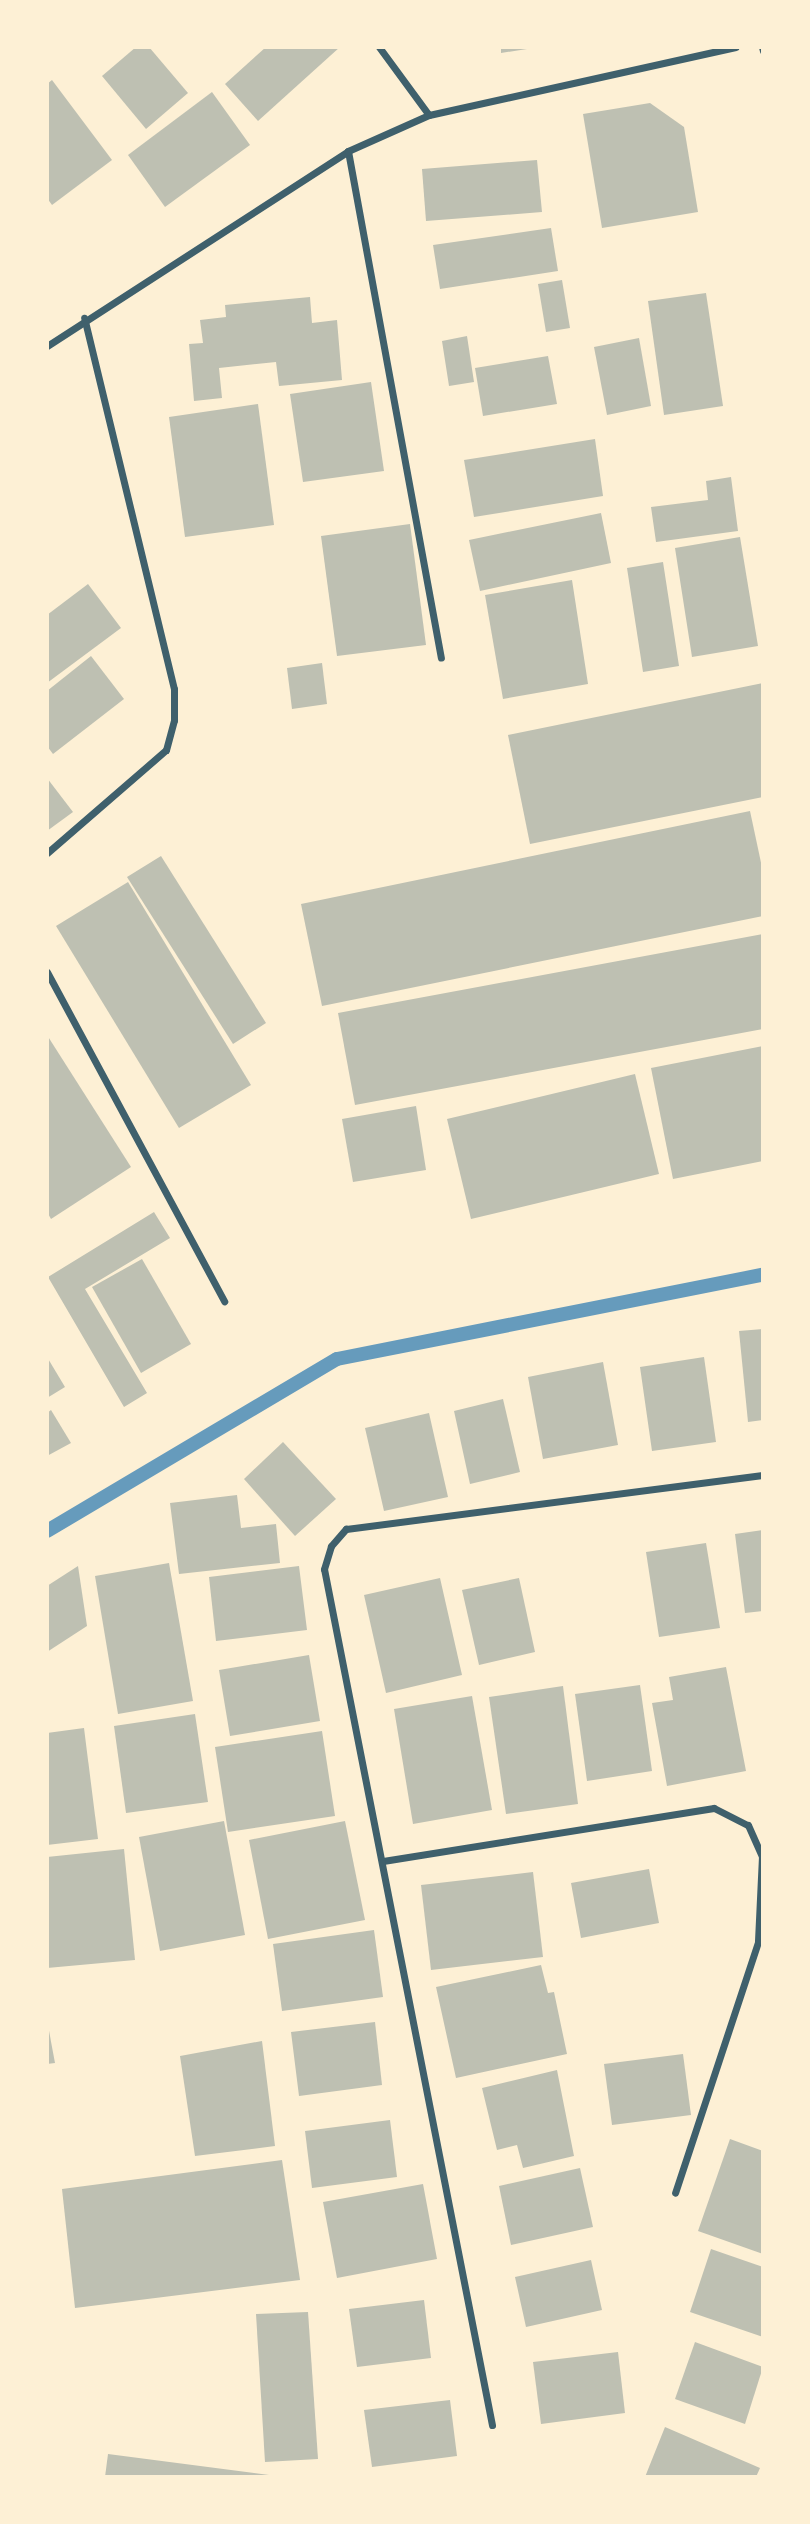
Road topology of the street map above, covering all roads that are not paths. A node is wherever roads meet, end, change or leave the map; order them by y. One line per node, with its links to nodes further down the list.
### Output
1 (379, 47): 3 (street)
2 (736, 47): 3 (street)
3 (429, 115): 4 (street)
4 (348, 151): 5 (street); 7 (street)
5 (84, 318): 6 (street); 8 (street)
6 (47, 346)
7 (440, 658)
8 (47, 853)
9 (47, 972): 10 (street)
10 (224, 1301)
11 (763, 1475): 12 (street)
12 (383, 1861): 13 (street); 14 (street)
13 (675, 2193)
14 (492, 2425)

